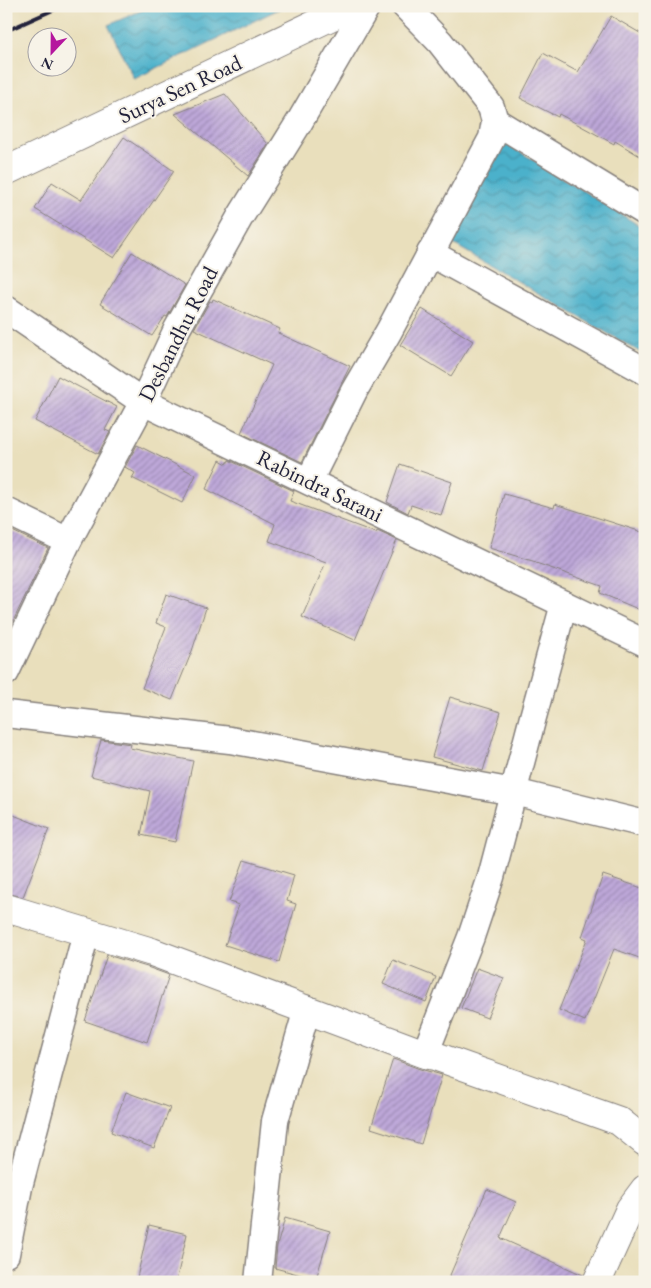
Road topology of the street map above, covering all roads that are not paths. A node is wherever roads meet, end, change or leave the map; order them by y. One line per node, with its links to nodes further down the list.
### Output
1 (353, 6): 5 (street, Surya Sen Road)
2 (366, 6): 10 (street, Desbandhu Road)
3 (405, 6): 4 (street)
4 (495, 121): 6 (street); 7 (street)
5 (6, 171)
6 (645, 212)
7 (430, 253): 9 (street); 11 (street)
8 (6, 309): 10 (street, Rabindra Sarani)
9 (645, 371)
10 (143, 402): 11 (street, Rabindra Sarani); 13 (street, Desbandhu Road)
11 (308, 481): 14 (street, Rabindra Sarani)
12 (6, 511): 13 (street)
13 (68, 541): 16 (street, Desbandhu Road)
14 (564, 604): 15 (street, Rabindra Sarani); 18 (street)
15 (645, 644)
16 (6, 672)
17 (6, 714): 18 (street)
18 (514, 792): 19 (street); 23 (street)
19 (645, 824)
20 (6, 908): 21 (street)
21 (86, 933): 22 (street); 26 (street)
22 (307, 1010): 23 (street); 27 (street)
23 (425, 1054): 24 (street)
24 (645, 1142)
25 (645, 1189): 28 (street)
26 (6, 1254)
27 (258, 1282)
28 (597, 1282)

